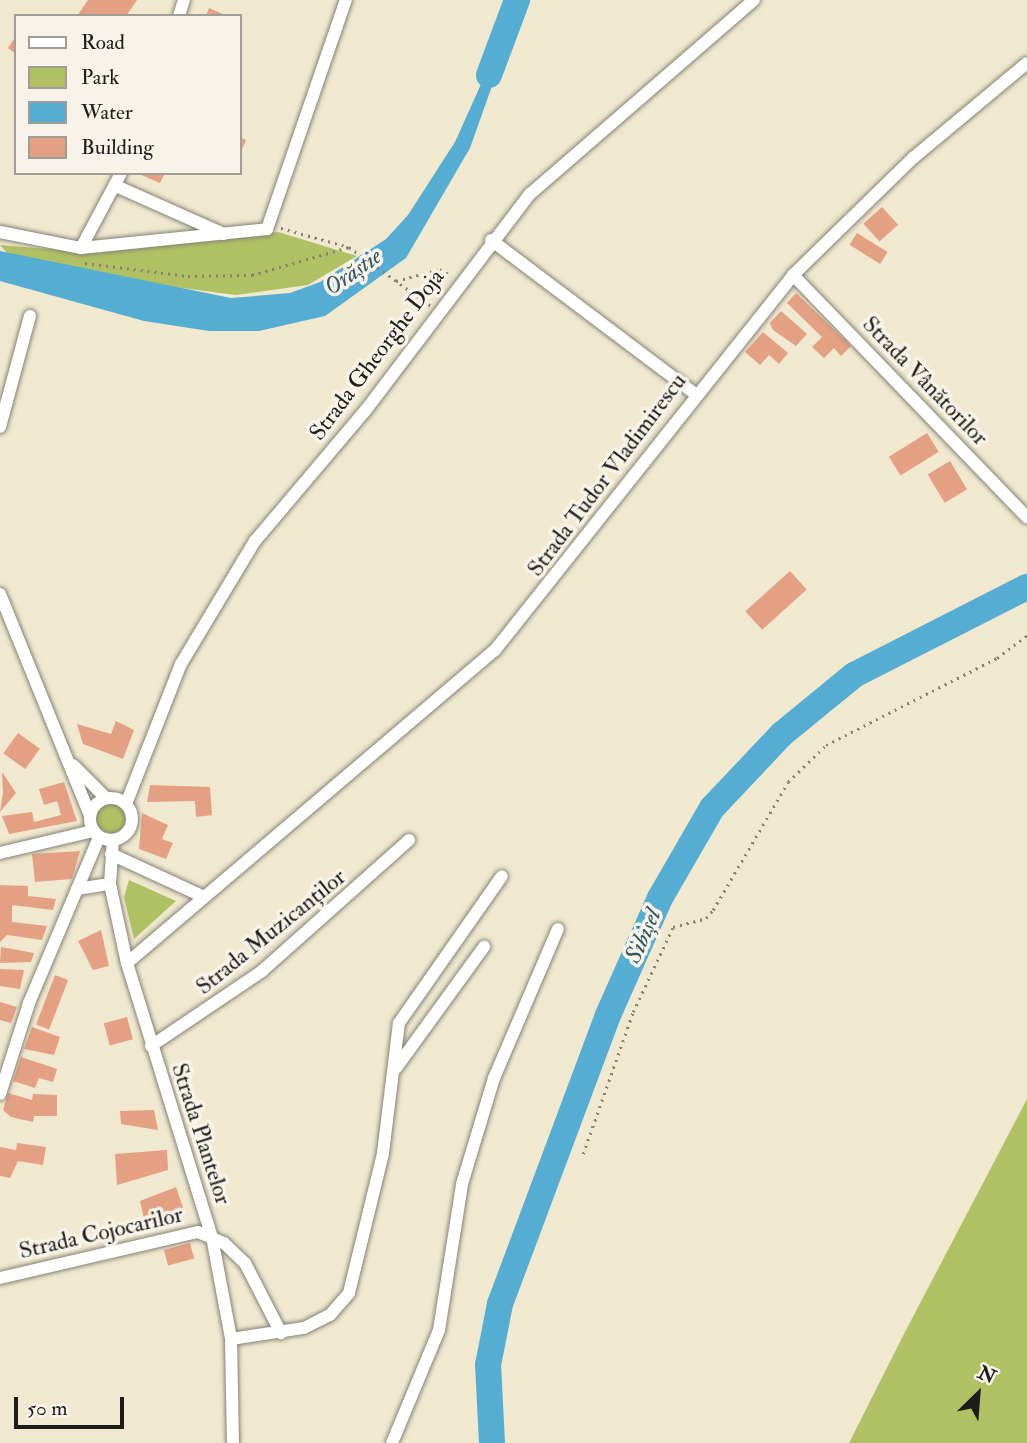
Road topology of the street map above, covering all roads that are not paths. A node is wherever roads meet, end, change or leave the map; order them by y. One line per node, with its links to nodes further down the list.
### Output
1 (346, 0): 6 (street)
2 (754, 0): 7 (street, Strada Gheorghe Doja)
3 (1027, 63): 9 (street, Strada Tudor Vladimirescu)
4 (119, 179): 6 (street); 8 (street)
5 (0, 232): 8 (street)
6 (224, 234): 8 (street)
7 (491, 240): 11 (street); 17 (street, Strada Gheorghe Doja)
8 (80, 248)
9 (793, 275): 11 (street, Strada Tudor Vladimirescu); 13 (street, Strada Vânătorilor)
10 (30, 316): 12 (street)
11 (695, 394): 27 (street, Strada Tudor Vladimirescu)
12 (0, 428)
13 (1027, 517)
14 (0, 594): 15 (street)
15 (70, 762): 16 (street); 18 (street)
16 (106, 799): 17 (street); 18 (street)
17 (126, 804): 20 (street)
18 (90, 816): 19 (street)
19 (96, 834): 20 (street); 22 (street); 26 (street)
20 (113, 840): 23 (street, Strada Plantelor)
21 (409, 840): 31 (street, Strada Muzicanților)
22 (0, 853)
23 (111, 854): 25 (street, Strada Plantelor); 27 (street)
24 (502, 876): 32 (street)
25 (110, 884): 26 (street); 30 (street, Strada Plantelor)
26 (77, 889): 33 (street)
27 (204, 897): 30 (street, Strada Tudor Vladimirescu)
28 (558, 929): 39 (street)
29 (484, 947): 32 (street)
30 (127, 963): 31 (street, Strada Plantelor)
31 (151, 1046): 34 (street, Strada Plantelor)
32 (393, 1075): 36 (street)
33 (0, 1094)
34 (212, 1237): 35 (street, Strada Cojocarilor); 36 (street); 37 (street, Strada Plantelor)
35 (0, 1278)
36 (281, 1333): 37 (street)
37 (231, 1339): 38 (street, Strada Plantelor)
38 (233, 1443)
39 (392, 1443)

